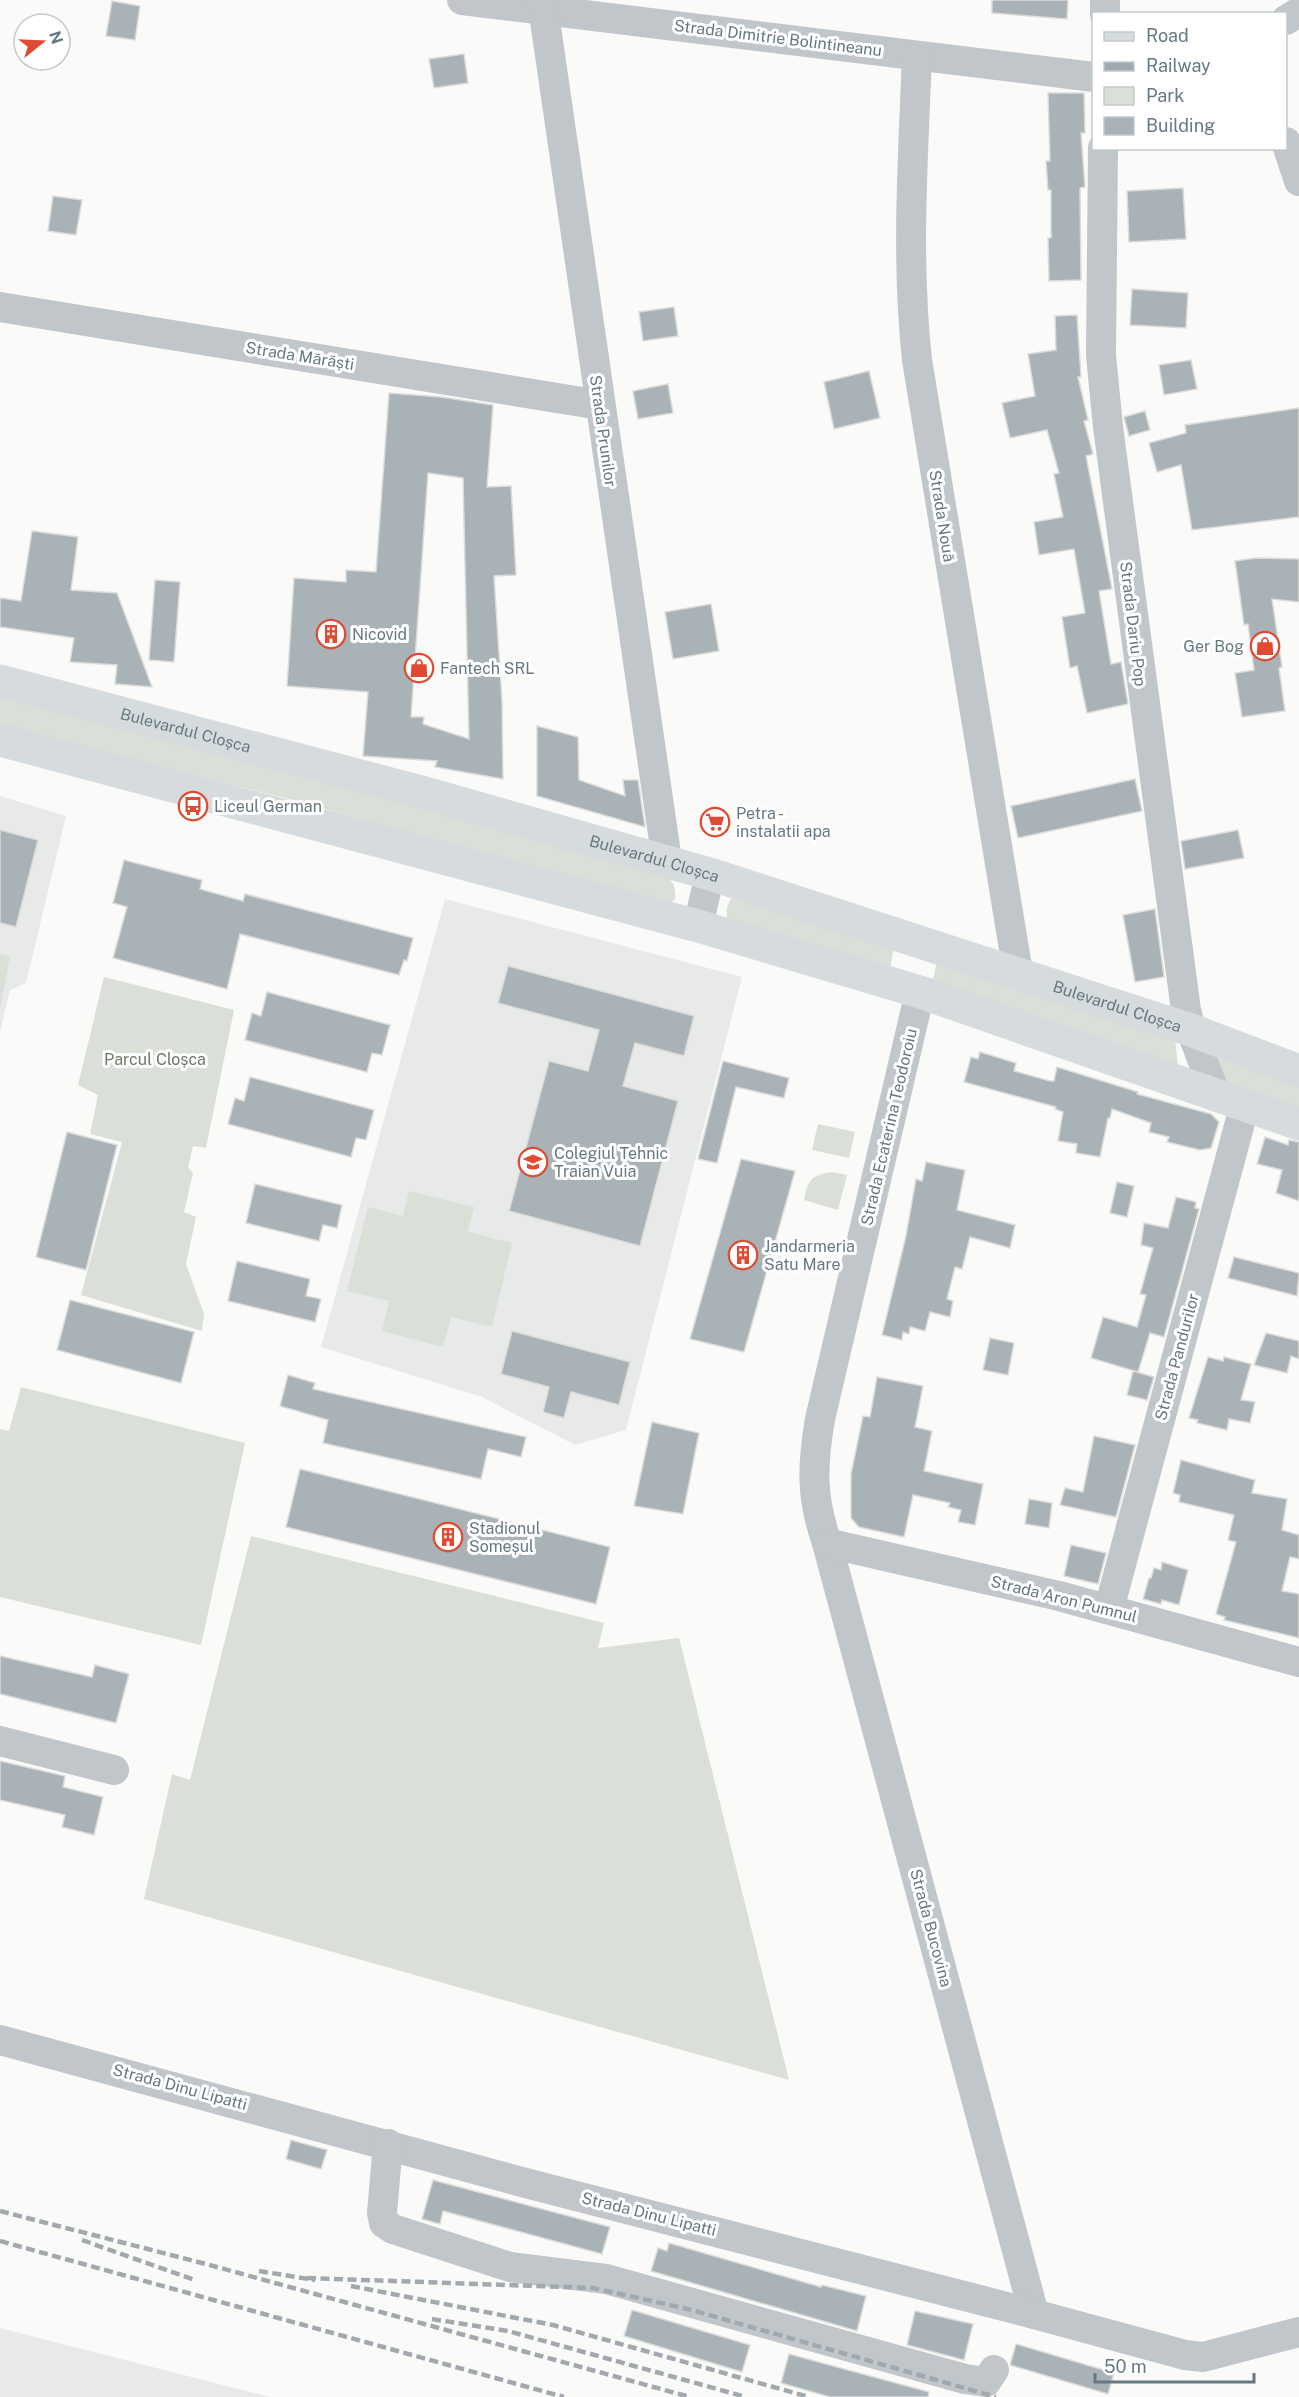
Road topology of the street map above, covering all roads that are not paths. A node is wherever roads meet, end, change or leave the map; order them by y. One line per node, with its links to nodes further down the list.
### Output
1 (462, 0): 2 (street, Strada Dimitrie Bolintineanu)
2 (542, 4): 3 (street, Strada Dimitrie Bolintineanu); 9 (street, Strada Prunilor)
3 (917, 56): 4 (street, Strada Dimitrie Bolintineanu); 15 (street, Strada Nouă)
4 (1092, 77)
5 (1287, 145): 7 (street)
6 (1103, 150): 17 (street, Strada Dariu Pop)
7 (1299, 181)
8 (0, 308): 9 (street, Strada Mărăști)
9 (600, 405): 12 (street, Strada Prunilor)
10 (0, 681): 12 (main road, Bulevardul Cloșca)
11 (0, 740): 14 (main road)
12 (667, 861): 13 (main road, Bulevardul Cloșca)
13 (710, 874): 14 (street); 15 (main road, Bulevardul Cloșca)
14 (698, 926): 16 (main road)
15 (1017, 973): 17 (main road, Bulevardul Cloșca)
16 (920, 992): 19 (main road); 22 (street, Strada Ecaterina Teodoroiu)
17 (1191, 1030): 18 (main road, Bulevardul Cloșca); 19 (street, Strada Dariu Pop)
18 (1299, 1071)
19 (1215, 1093): 20 (main road)
20 (1245, 1104): 21 (main road); 23 (street, Strada Pandurilor)
21 (1299, 1124)
22 (827, 1543): 23 (street, Strada Aron Pumnul); 29 (street, Strada Bucovina)
23 (1109, 1609): 24 (street, Strada Aron Pumnul)
24 (1299, 1662)
25 (0, 1741): 26 (street)
26 (114, 1770)
27 (0, 2040): 28 (street, Strada Dinu Lipatti)
28 (388, 2145): 29 (street, Strada Dinu Lipatti); 31 (street)
29 (1034, 2314): 30 (street, Strada Dinu Lipatti)
30 (1299, 2332)
31 (994, 2370)

